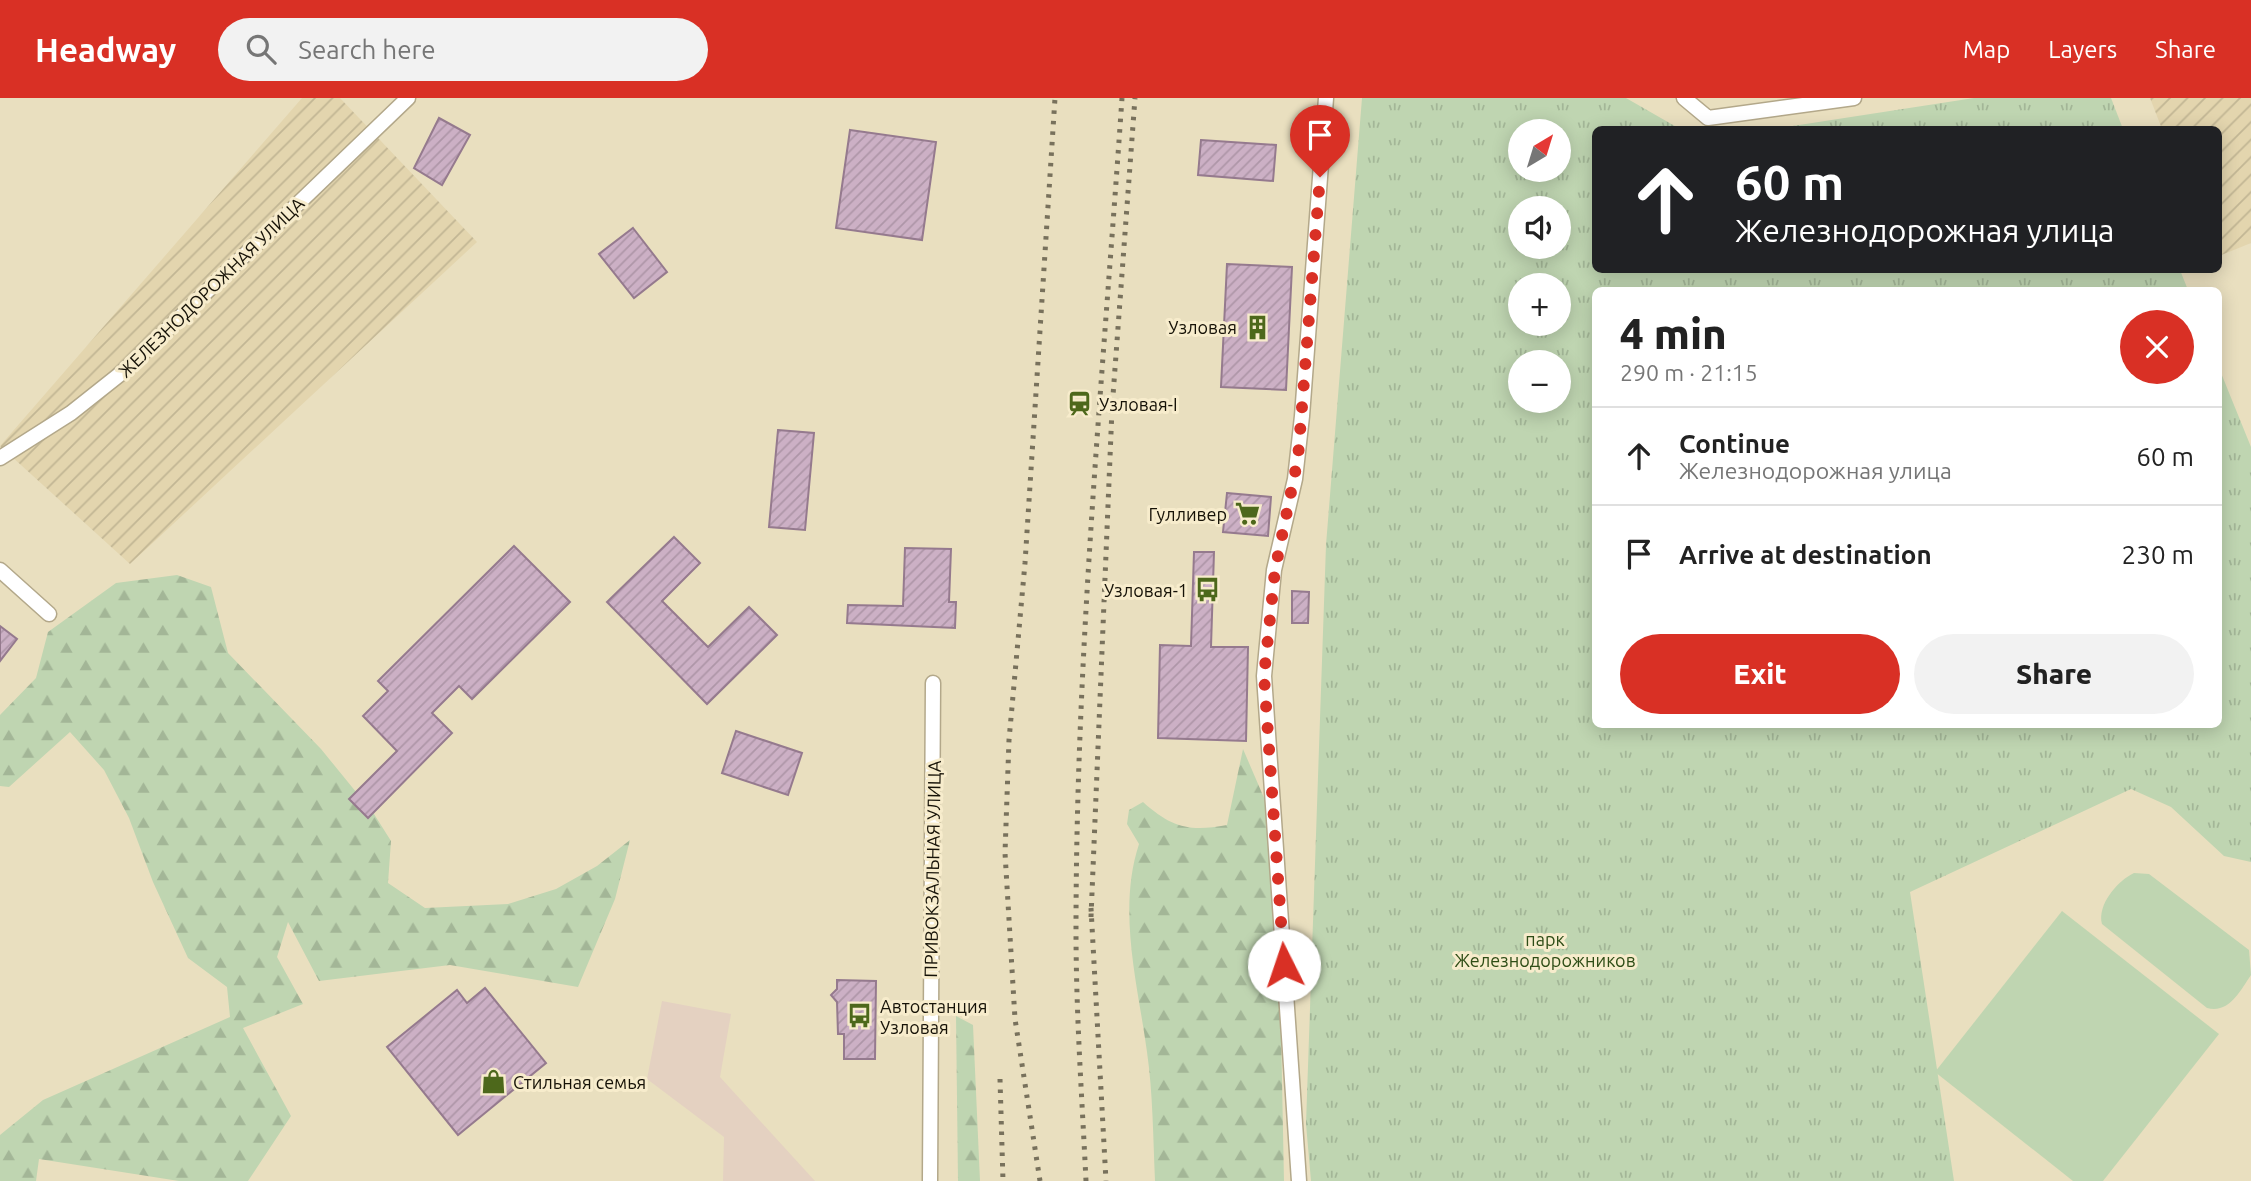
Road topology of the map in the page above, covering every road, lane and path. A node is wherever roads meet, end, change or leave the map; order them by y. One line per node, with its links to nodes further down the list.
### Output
1 (408, 98): 5 (street, ЖЕЛЕЗНОДОРОЖНАЯ УЛИЦА)
2 (1326, 98): 10 (street)
3 (1684, 98): 4 (street)
4 (1854, 98)
5 (0, 458)
6 (0, 570): 7 (street)
7 (49, 614)
8 (933, 683): 9 (street, ПРИВОКЗАЛЬНАЯ УЛИЦА)
9 (930, 1181)
10 (1299, 1181)

